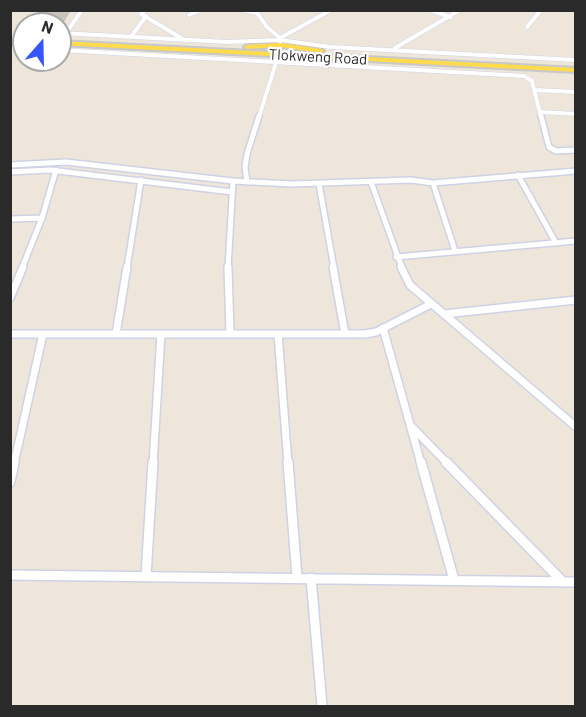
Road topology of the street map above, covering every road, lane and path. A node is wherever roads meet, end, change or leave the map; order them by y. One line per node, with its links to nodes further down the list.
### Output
1 (82, 10): 13 (street)
2 (146, 10): 11 (street)
3 (201, 10): 10 (street)
4 (242, 10): 9 (street)
5 (331, 10): 20 (street)
6 (431, 10): 12 (street)
7 (460, 10): 12 (street)
8 (541, 10): 14 (street)
9 (256, 12): 20 (street)
10 (189, 15)
11 (146, 16): 16 (street); 18 (street)
12 (450, 17): 22 (street)
13 (72, 24)
14 (527, 27)
15 (72, 33): 16 (street)
16 (132, 37): 18 (street)
17 (72, 40): 20 (main road, Tlokweng Road)
18 (184, 40): 20 (street)
19 (72, 43): 20 (main road, Tlokweng Road)
20 (279, 48): 21 (street); 22 (street); 24 (main road, Tlokweng Road); 25 (main road, Tlokweng Road); 26 (street); 38 (street)
21 (72, 50)
22 (393, 50): 23 (street)
23 (576, 60)
24 (576, 65)
25 (576, 70)
26 (535, 90): 27 (street); 28 (street)
27 (576, 92)
28 (541, 112): 29 (street); 30 (street)
29 (576, 114)
30 (576, 150)
31 (10, 165): 37 (street)
32 (56, 170): 34 (street); 36 (street); 43 (street)
33 (576, 171): 35 (street)
34 (10, 172)
35 (518, 175): 40 (street); 46 (street)
36 (141, 180): 42 (street); 57 (street)
37 (233, 181): 38 (street); 42 (street)
38 (247, 182): 41 (street)
39 (371, 182): 40 (street); 41 (street); 48 (street)
40 (433, 183): 47 (street)
41 (319, 184): 61 (street)
42 (231, 192): 59 (street)
43 (42, 218): 44 (street); 49 (street)
44 (10, 219)
45 (576, 241): 46 (street)
46 (556, 243): 47 (street)
47 (455, 251): 48 (street)
48 (396, 257): 52 (street)
49 (12, 290): 50 (street)
50 (10, 298)
51 (576, 300): 53 (street)
52 (431, 304): 53 (street); 54 (street)
53 (444, 314): 63 (street)
54 (383, 328): 61 (street); 62 (street)
55 (10, 334): 56 (street)
56 (43, 334): 57 (street); 64 (street)
57 (116, 334): 58 (street)
58 (161, 334): 59 (street); 66 (street)
59 (230, 334): 60 (street)
60 (278, 334): 61 (street); 67 (street)
61 (345, 334)
62 (412, 427): 69 (street); 70 (street)
63 (576, 427)
64 (10, 482)
65 (10, 574): 66 (street)
66 (146, 576): 67 (street)
67 (297, 578): 68 (street)
68 (311, 578): 69 (street); 72 (street)
69 (454, 580): 70 (street)
70 (563, 582): 71 (street)
71 (576, 582)
72 (322, 706)

